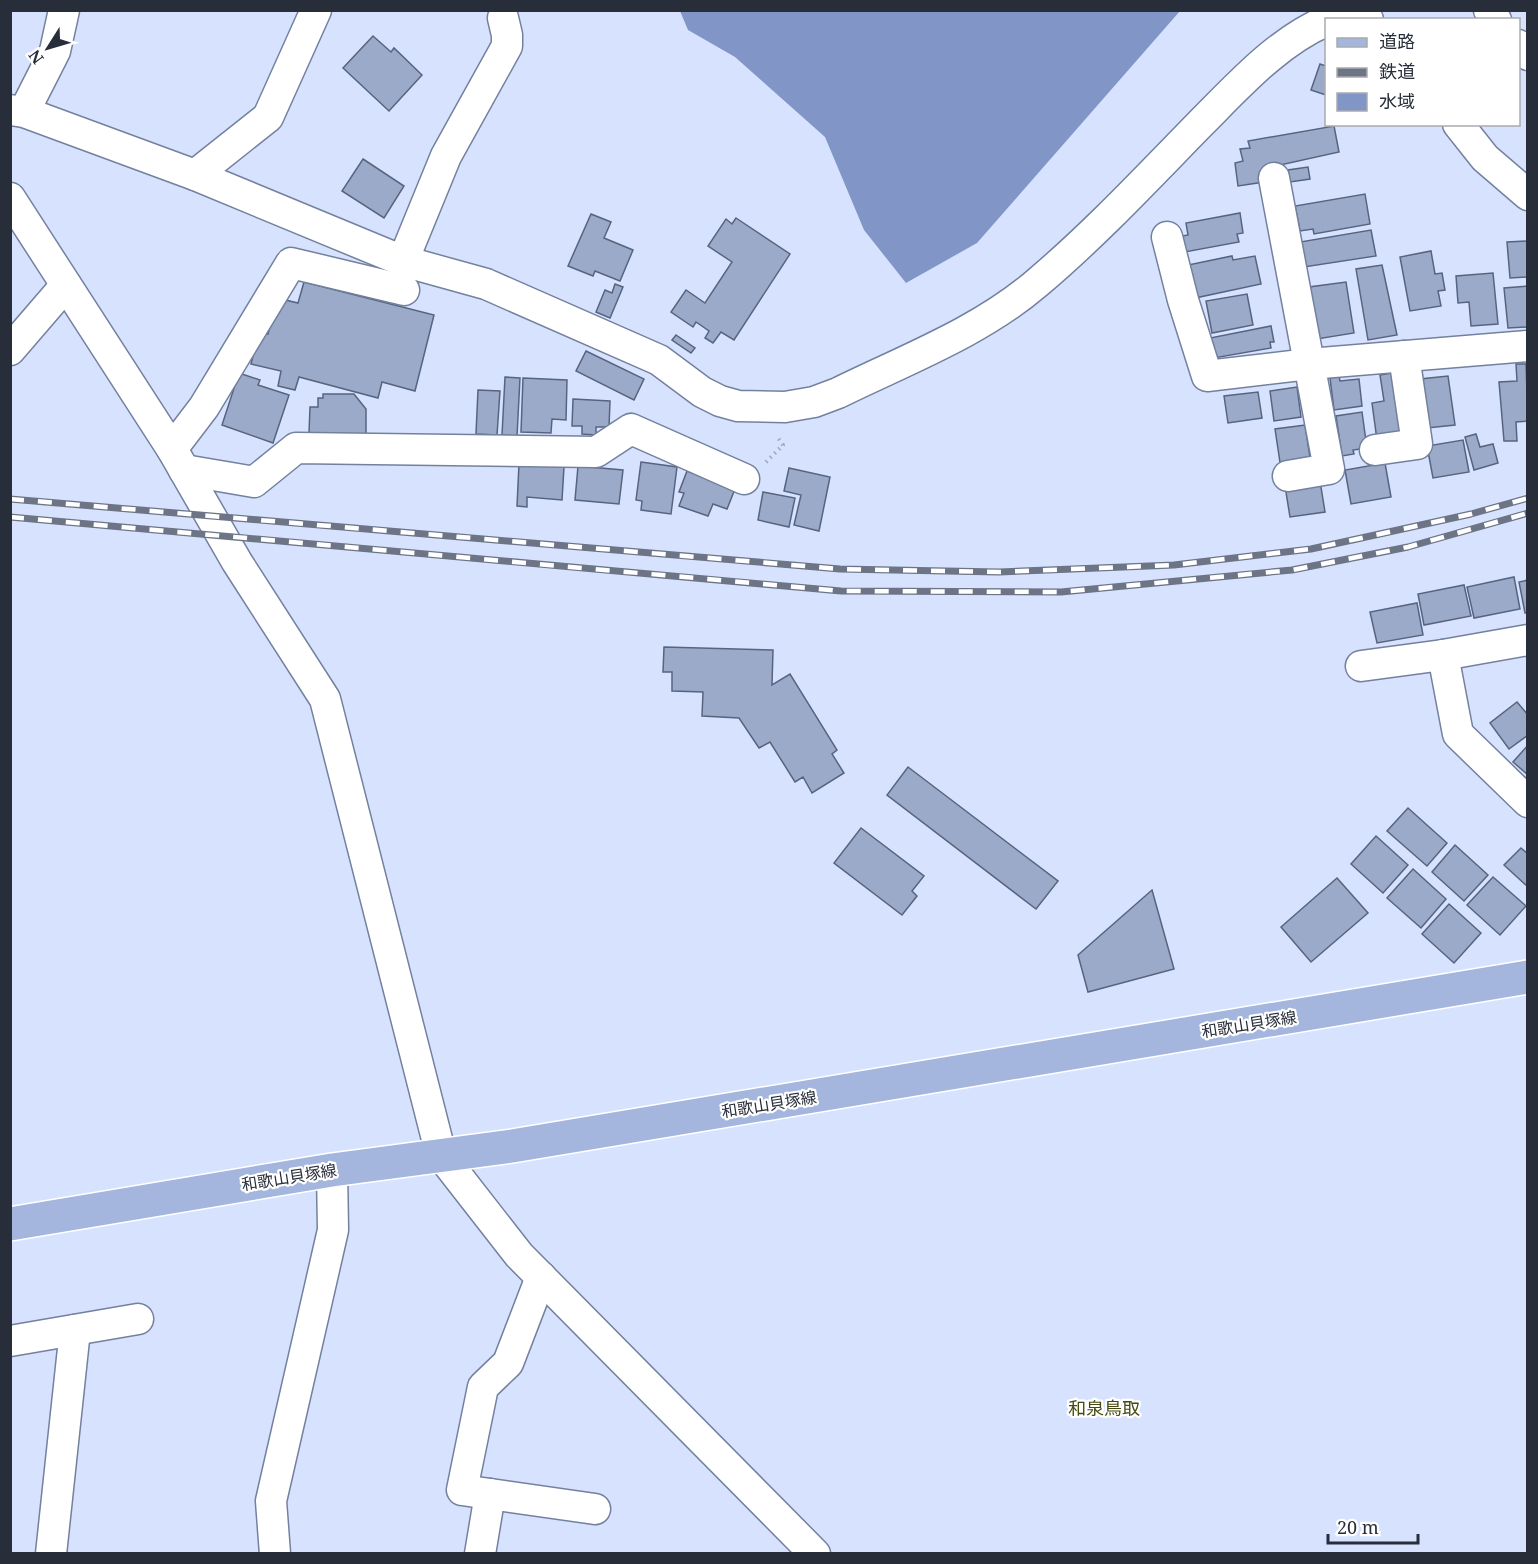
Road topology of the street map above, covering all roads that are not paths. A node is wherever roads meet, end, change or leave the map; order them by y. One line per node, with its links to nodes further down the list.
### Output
1 (64, 10): 7 (street)
2 (316, 10): 9 (street)
3 (1367, 15): 5 (street)
4 (502, 18): 14 (street)
5 (1344, 18)
6 (1325, 22): 14 (street)
7 (17, 111): 9 (street)
8 (1460, 126): 11 (street)
9 (195, 175): 14 (street)
10 (1274, 178): 19 (street)
11 (1527, 195)
12 (10, 198): 15 (street)
13 (1167, 237): 19 (street)
14 (403, 276): 21 (street)
15 (66, 285): 17 (street); 21 (street)
16 (1527, 346): 18 (street)
17 (10, 350)
18 (1404, 356): 19 (street); 20 (street)
19 (1310, 364): 22 (street)
20 (1376, 450)
21 (178, 460): 23 (street); 29 (street)
22 (1288, 476)
23 (744, 479)
24 (1527, 640): 25 (street)
25 (1443, 655): 26 (street); 27 (street)
26 (1361, 666)
27 (1527, 802)
28 (1527, 977): 29 (main road, 和歌山貝塚線)
29 (441, 1155): 30 (main road, 和歌山貝塚線); 32 (street)
30 (332, 1170): 31 (main road, 和歌山貝塚線); 40 (street)
31 (10, 1224)
32 (541, 1277): 36 (street); 38 (street)
33 (138, 1319): 34 (street)
34 (75, 1330): 35 (street); 39 (street)
35 (10, 1341)
36 (490, 1494): 37 (street); 41 (street)
37 (595, 1509)
38 (812, 1552)
39 (51, 1554)
40 (275, 1554)
41 (480, 1554)

